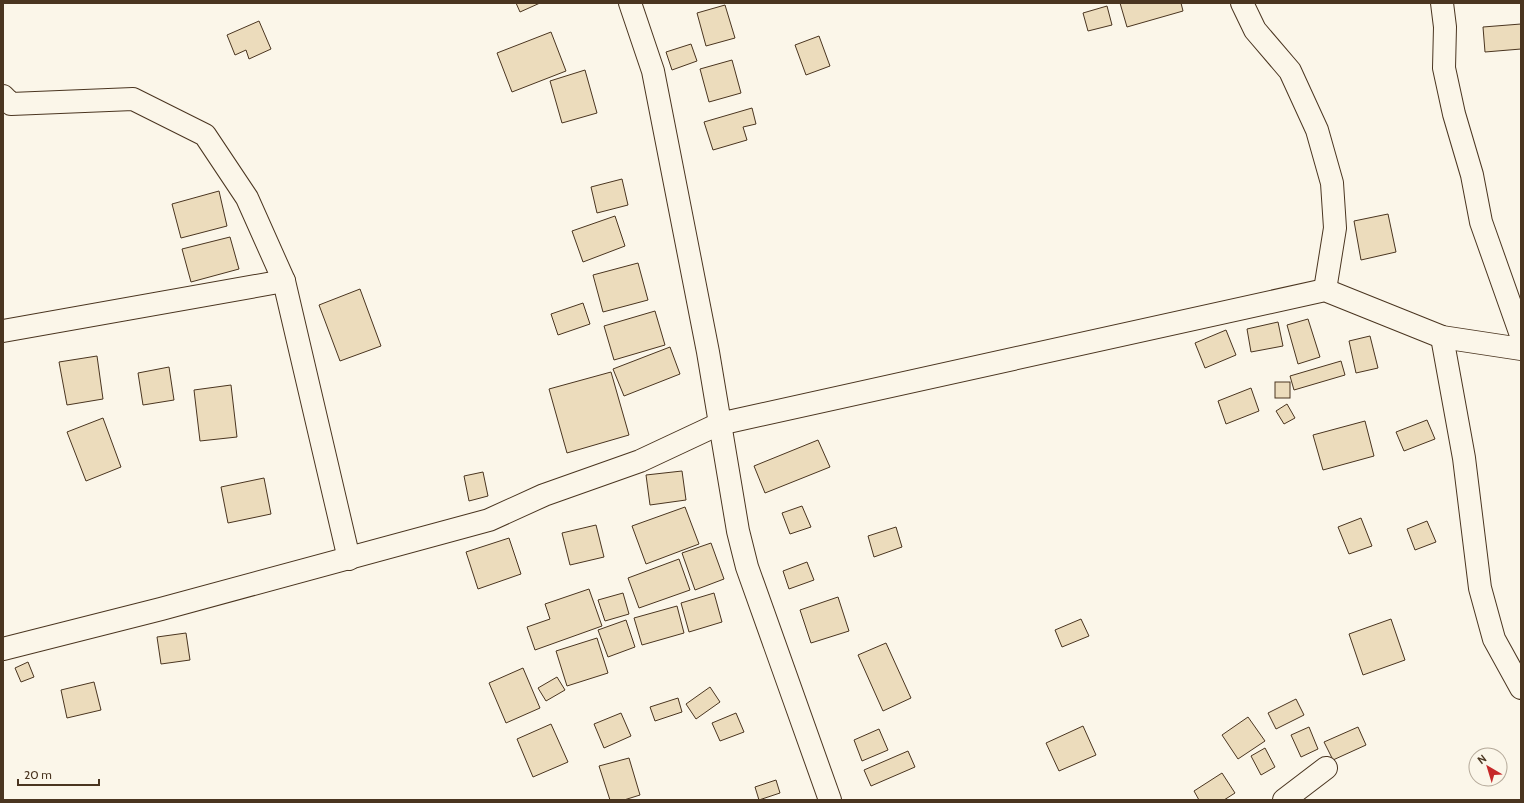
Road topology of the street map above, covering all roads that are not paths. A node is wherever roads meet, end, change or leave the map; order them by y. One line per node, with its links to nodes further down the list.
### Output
1 (630, 3): 11 (street)
2 (1242, 3): 6 (street)
3 (1442, 3): 8 (street)
4 (3, 96): 5 (street)
5 (284, 282): 7 (street); 12 (street)
6 (1325, 290): 9 (street); 11 (street)
7 (3, 331)
8 (1521, 335)
9 (1442, 337): 10 (street); 14 (street)
10 (1521, 350)
11 (719, 424): 12 (street); 16 (street)
12 (349, 559): 13 (street)
13 (3, 649)
14 (1521, 688)
15 (1326, 768): 17 (street)
16 (830, 800)
17 (1284, 800)

